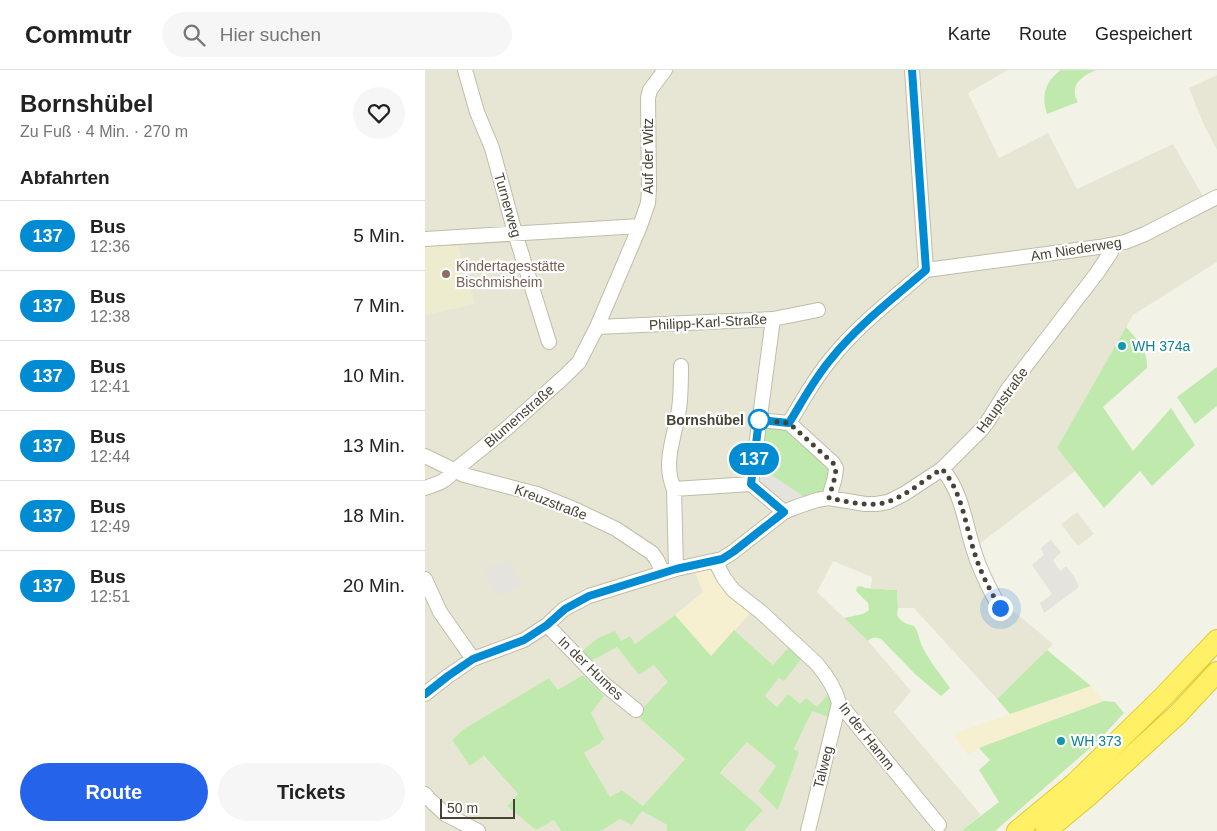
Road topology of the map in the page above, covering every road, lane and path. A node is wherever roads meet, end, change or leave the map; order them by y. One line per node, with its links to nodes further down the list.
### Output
1 (465, 70): 6 (street, Turnerweg)
2 (665, 70): 5 (street, Auf der Witz)
3 (912, 70): 9 (street)
4 (1217, 197): 8 (street, Am Niederweg)
5 (640, 226): 6 (street); 12 (street, Auf der Witz)
6 (515, 233): 7 (street); 13 (street, Turnerweg)
7 (425, 238)
8 (1111, 245): 9 (street, Am Niederweg); 18 (street, Hauptstraße)
9 (926, 270): 16 (street)
10 (818, 310): 11 (street, Philipp-Karl-Straße)
11 (773, 319): 12 (street, Philipp-Karl-Straße); 15 (street)
12 (597, 327): 19 (street, Blumenstraße)
13 (549, 342)
14 (681, 366): 22 (street)
15 (759, 420): 16 (street); 20 (street)
16 (789, 423): 23 (street)
17 (425, 456): 19 (street, Kreuzstraße)
18 (942, 469): 23 (street, Hauptstraße); 28 (street)
19 (455, 470): 21 (street, Blumenstraße); 26 (street, Kreuzstraße)
20 (751, 484): 22 (street); 24 (street)
21 (425, 488)
22 (674, 489): 26 (street)
23 (829, 498): 24 (street, Hauptstraße)
24 (784, 512): 25 (street, Hauptstraße)
25 (715, 561): 26 (street, Hauptstraße); 34 (street, In der Hamm)
26 (669, 571): 29 (street, Hauptstraße)
27 (425, 579): 31 (street)
28 (1000, 608)
29 (547, 625): 31 (street, Hauptstraße); 35 (street, In der Humes)
30 (1217, 640): 40 (highway)
31 (473, 659): 33 (street, Hauptstraße)
32 (1217, 672): 41 (highway)
33 (425, 694)
34 (839, 703): 37 (street, In der Hamm); 39 (street, Talweg)
35 (636, 710)
36 (426, 797): 38 (street)
37 (939, 825)
38 (478, 831)
39 (808, 831)
40 (1017, 831)
41 (1046, 831)

